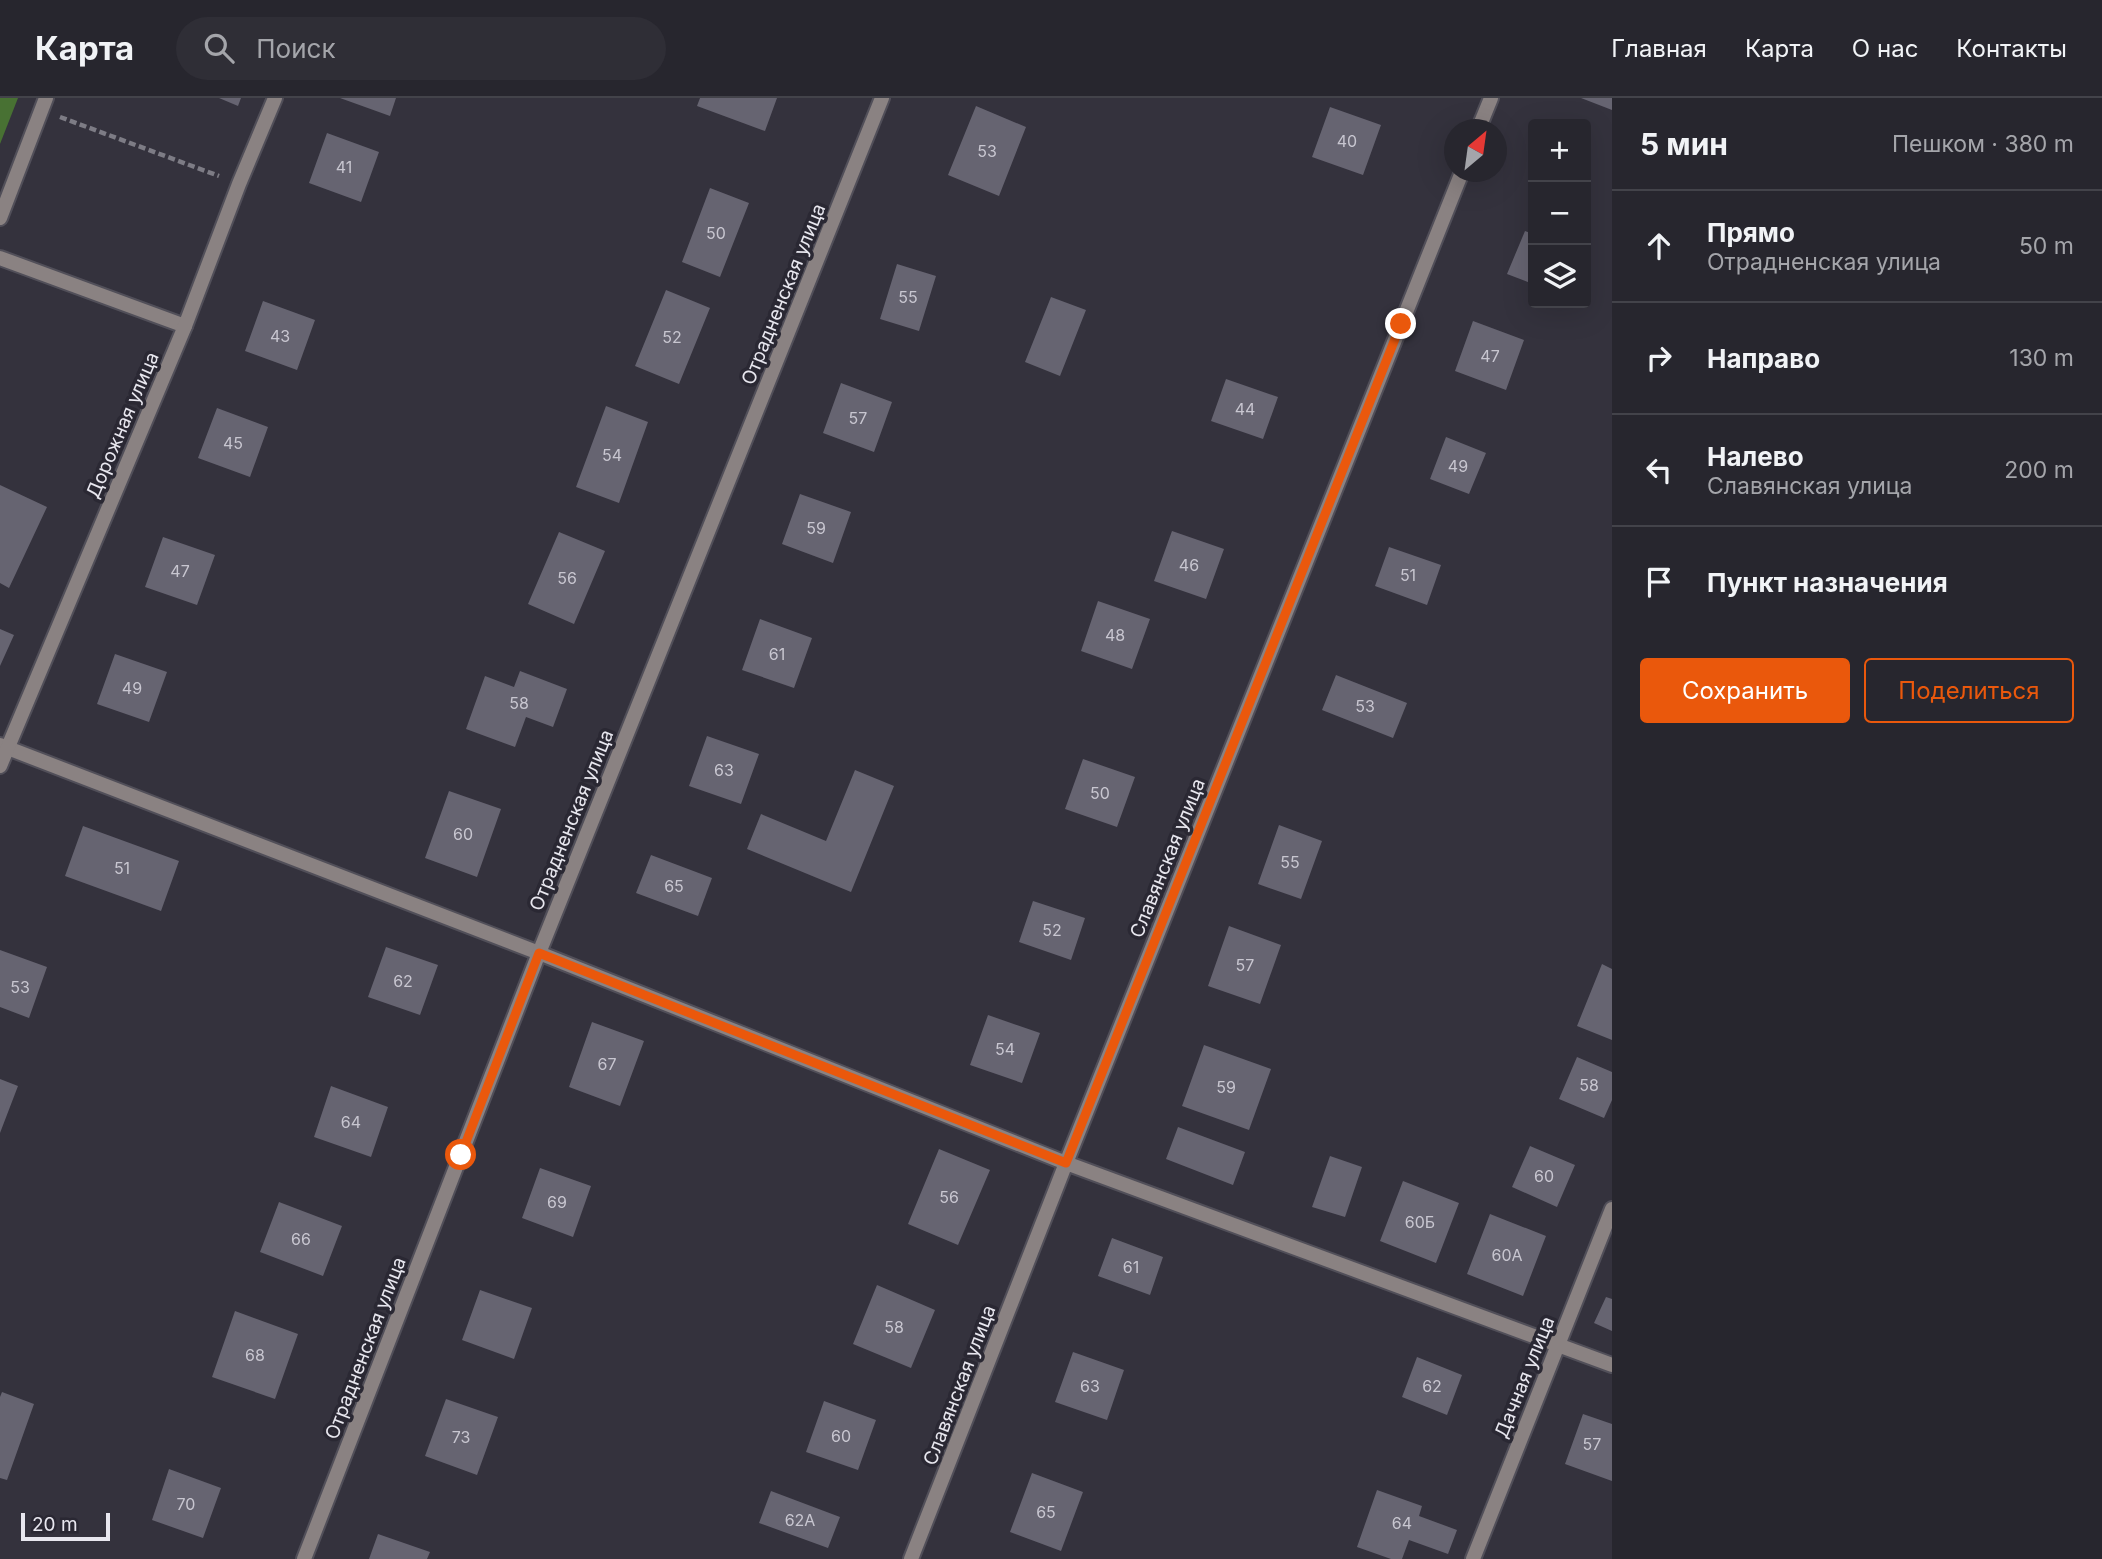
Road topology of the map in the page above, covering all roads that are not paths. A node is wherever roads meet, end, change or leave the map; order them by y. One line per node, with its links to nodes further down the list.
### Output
1 (275, 98): 9 (street, Дорожная улица)
2 (882, 98): 12 (street, Отрадненская улица)
3 (1491, 98): 5 (street)
4 (44, 104): 7 (street)
5 (1482, 119)
6 (1458, 182): 13 (street, Славянская улица)
7 (0, 218)
8 (0, 258): 9 (street)
9 (186, 326): 10 (street, Дорожная улица)
10 (3, 746): 11 (street, Дорожная улица); 12 (street)
11 (0, 766)
12 (539, 953): 13 (street); 17 (street, Отрадненская улица)
13 (1066, 1163): 15 (street); 18 (street, Славянская улица)
14 (1612, 1209): 15 (street, Дачная улица)
15 (1557, 1344): 16 (street); 19 (street, Дачная улица)
16 (1612, 1364)
17 (304, 1559)
18 (911, 1559)
19 (1473, 1559)

